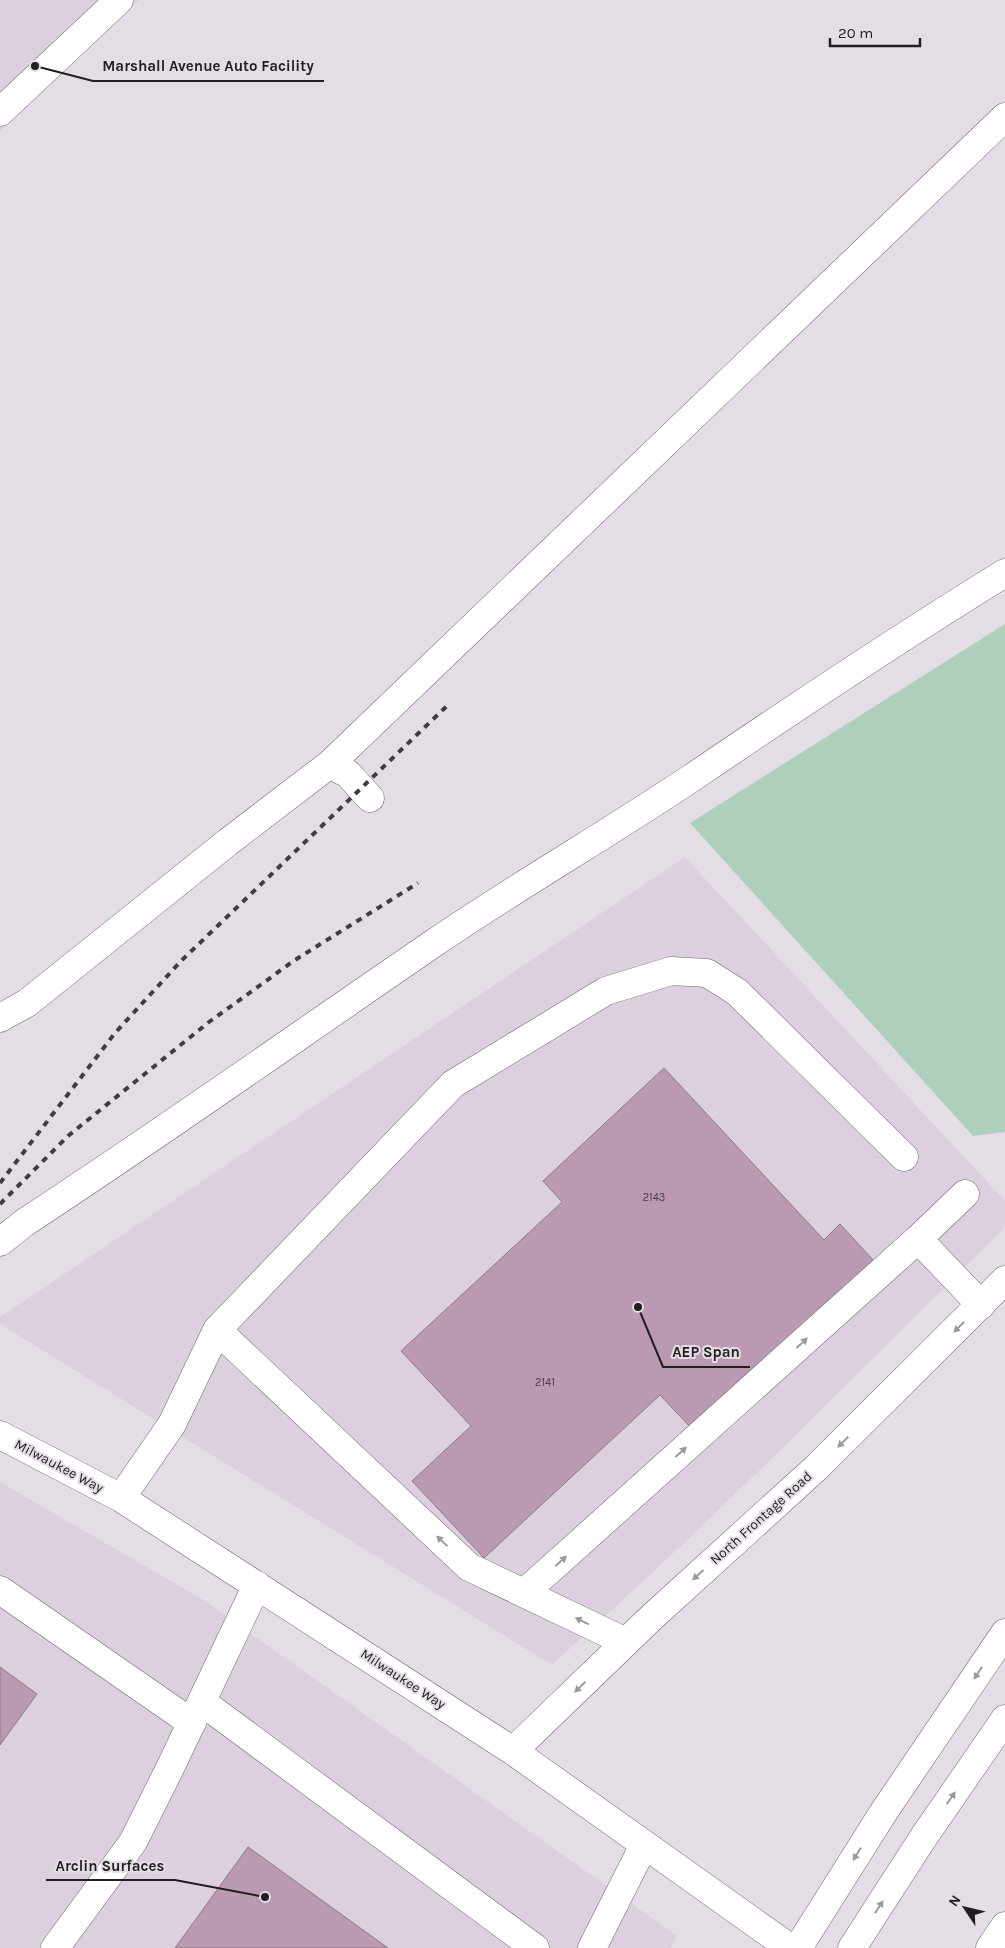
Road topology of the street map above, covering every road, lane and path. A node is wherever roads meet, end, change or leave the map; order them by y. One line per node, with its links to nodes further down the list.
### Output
1 (119, 0): 2 (main road)
2 (0, 112)
3 (1005, 117): 5 (main road)
4 (1005, 573): 11 (main road)
5 (330, 764): 6 (main road); 7 (main road)
6 (370, 798)
7 (0, 1018)
8 (904, 1158): 14 (main road)
9 (965, 1194): 10 (main road)
10 (918, 1239): 13 (main road); 19 (main road, one-way to 10)
11 (0, 1242)
12 (1005, 1280): 13 (main road, North Frontage Road)
13 (981, 1305): 21 (main road, North Frontage Road, one-way to 21)
14 (217, 1330): 16 (main road); 19 (main road, one-way to 14)
15 (0, 1435): 16 (main road, Milwaukee Way)
16 (121, 1498): 17 (main road, Milwaukee Way)
17 (256, 1586): 22 (main road); 24 (main road, Milwaukee Way)
18 (0, 1590): 22 (main road)
19 (524, 1593): 21 (main road, one-way to 19)
20 (1005, 1633): 31 (main road, one-way to 31)
21 (626, 1642): 24 (main road, North Frontage Road, one-way to 24)
22 (197, 1712): 27 (main road); 28 (main road)
23 (1005, 1719): 32 (main road, one-way to 23)
24 (514, 1751): 25 (main road, Milwaukee Way)
25 (644, 1845): 29 (main road); 30 (main road, Milwaukee Way)
26 (1005, 1926): 33 (main road)
27 (55, 1948)
28 (535, 1948)
29 (592, 1948)
30 (790, 1948)
31 (798, 1948)
32 (852, 1948)
33 (990, 1948)

